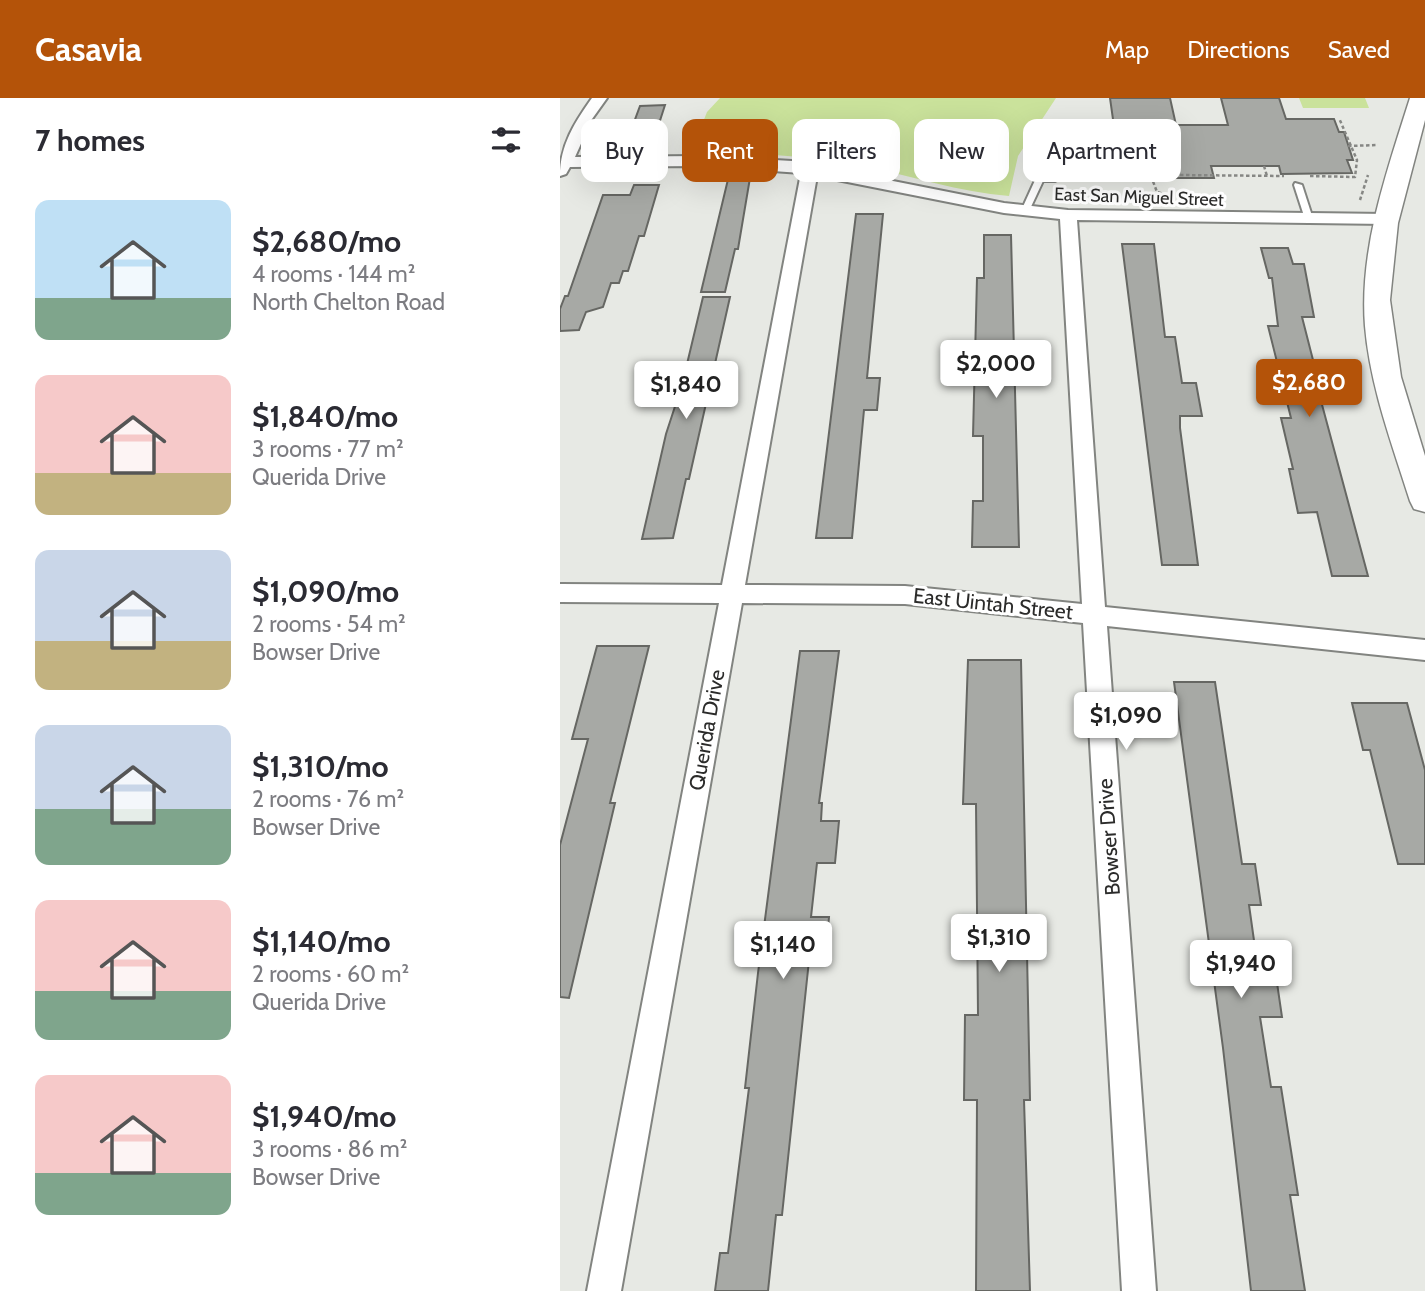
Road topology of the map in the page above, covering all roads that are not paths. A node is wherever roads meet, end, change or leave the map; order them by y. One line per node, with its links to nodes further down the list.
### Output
1 (600, 98): 3 (street)
2 (1421, 98): 12 (main road)
3 (561, 165): 4 (street, East San Miguel Street)
4 (792, 168)
5 (1299, 181): 11 (lane)
6 (808, 182): 14 (street, Querida Drive)
7 (876, 182): 9 (street, East San Miguel Street)
8 (1038, 182): 9 (lane)
9 (1024, 211): 10 (street, East San Miguel Street)
10 (1068, 215): 11 (street, East San Miguel Street); 16 (street, Bowser Drive)
11 (1309, 219): 12 (street, East San Miguel Street)
12 (1387, 219): 13 (main road)
13 (1425, 501)
14 (733, 592): 15 (street, East Uintah Street); 16 (street, East Uintah Street); 18 (street, Querida Drive)
15 (560, 593)
16 (1094, 615): 17 (street, East Uintah Street); 19 (street, Bowser Drive)
17 (1425, 650)
18 (604, 1291)
19 (1139, 1291)

